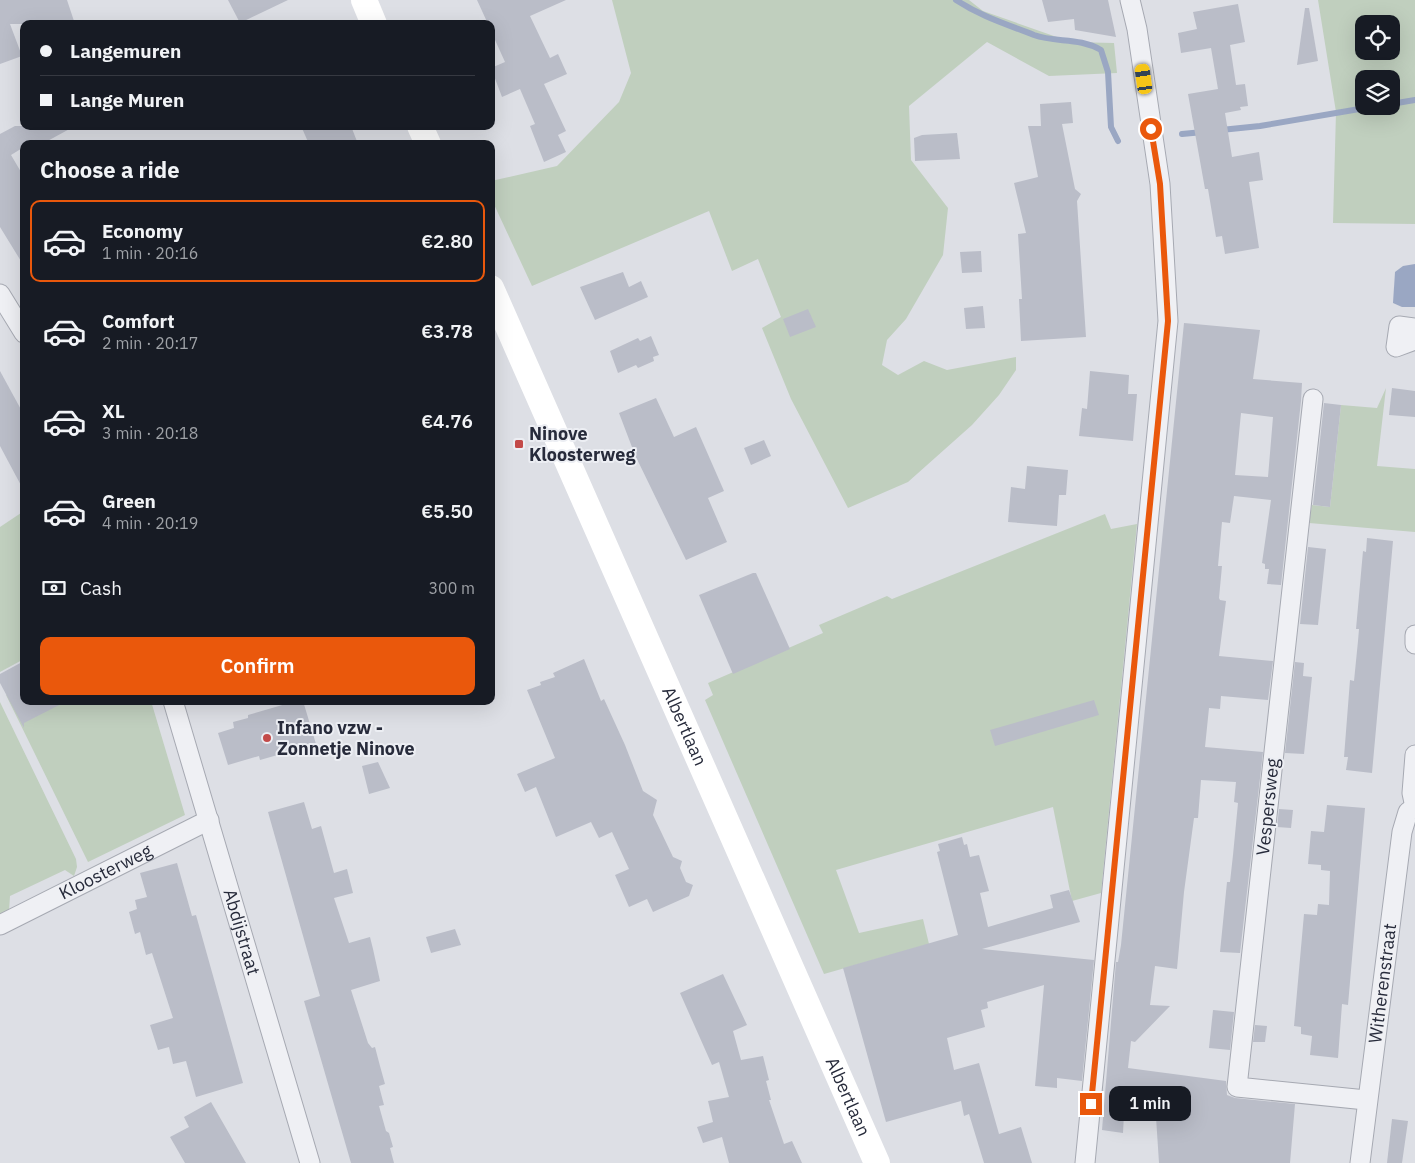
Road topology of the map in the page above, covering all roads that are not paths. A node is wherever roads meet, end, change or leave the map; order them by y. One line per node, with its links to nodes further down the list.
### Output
1 (364, 0): 3 (main road)
2 (1130, 0): 20 (street)
3 (372, 20)
4 (0, 294): 6 (street)
5 (495, 297): 19 (main road, Albertlaan)
6 (20, 326)
7 (1415, 328): 8 (street)
8 (1415, 340)
9 (1314, 399): 17 (street, Vespersweg)
10 (1415, 635): 11 (street)
11 (1415, 644)
12 (174, 705): 15 (street, Abdijstraat)
13 (1415, 756): 14 (street)
14 (1415, 807): 17 (street, Witherenstraat)
15 (209, 820): 16 (street, Kloosterweg); 18 (street, Abdijstraat)
16 (0, 925)
17 (1366, 1100): 21 (street, Witherenstraat)
18 (310, 1163)
19 (877, 1163)
20 (1085, 1163)
21 (1360, 1163)

